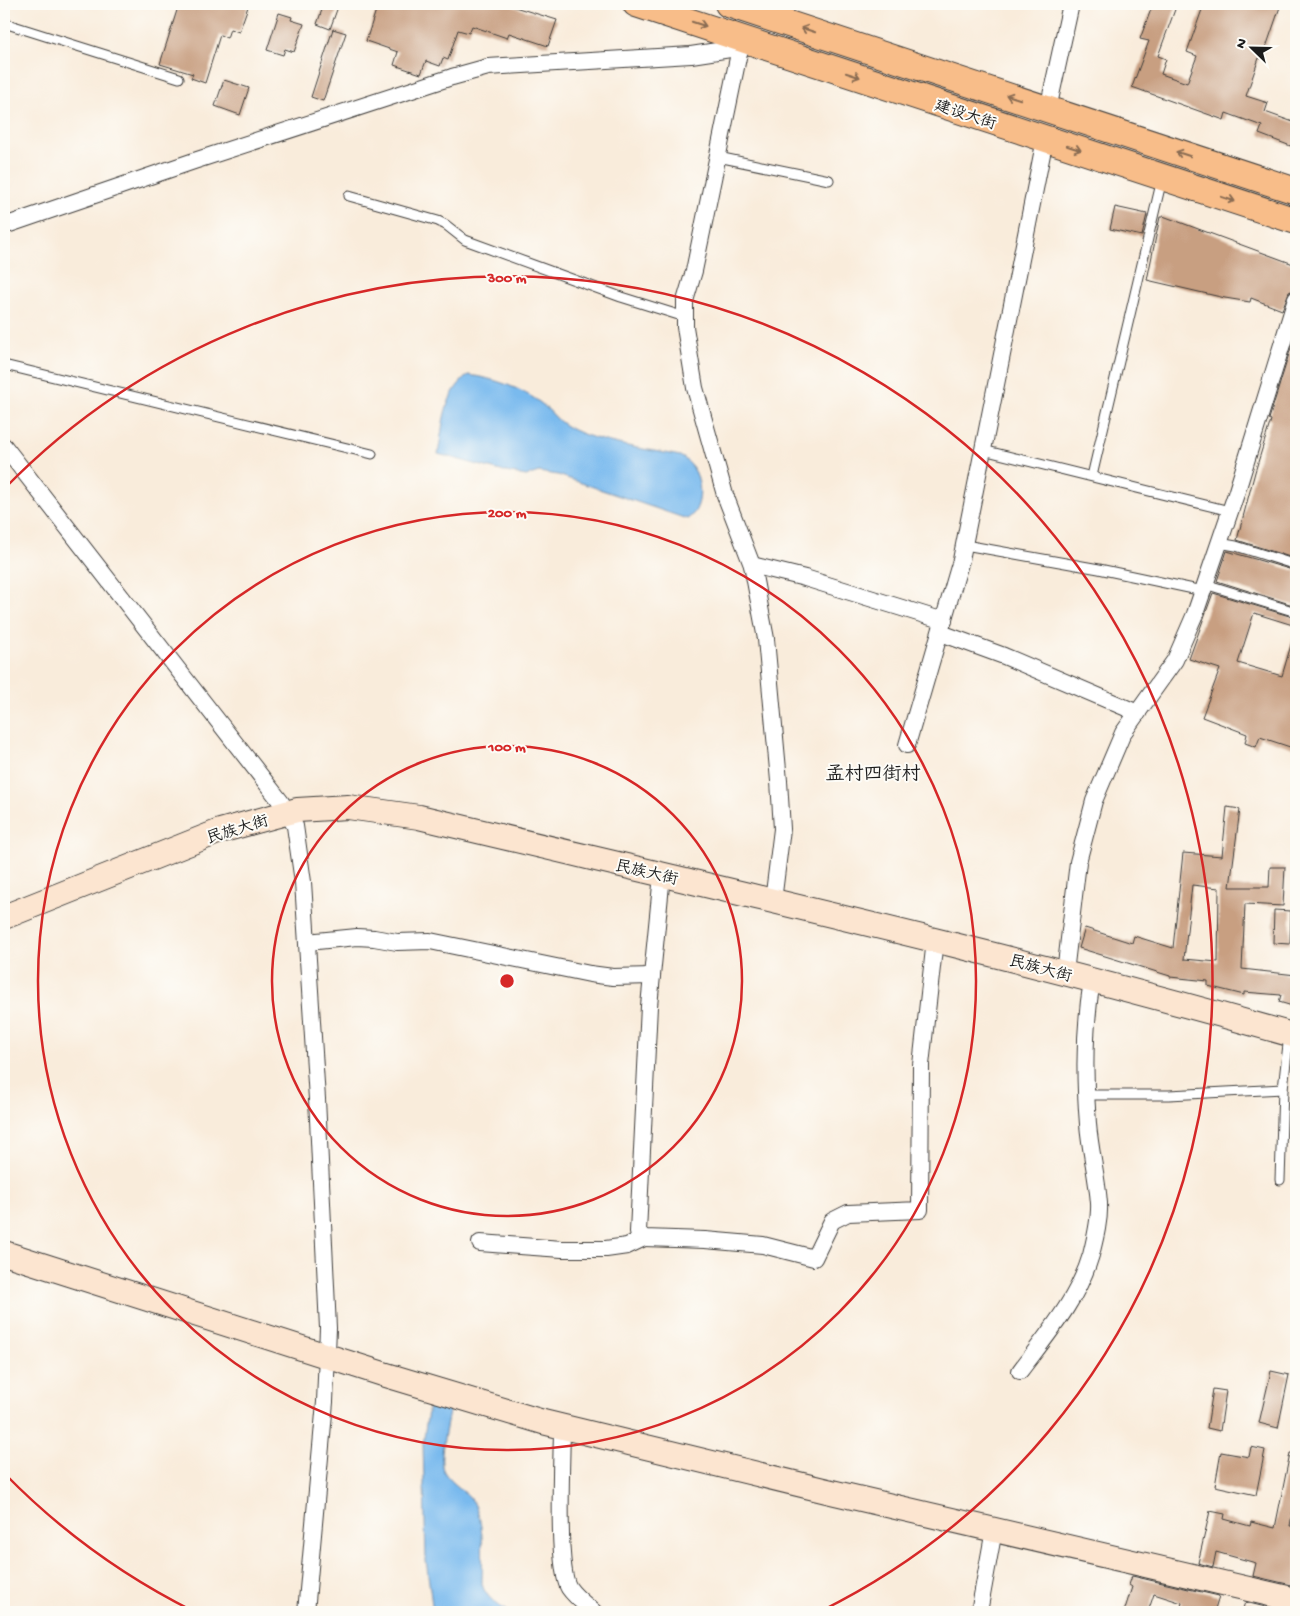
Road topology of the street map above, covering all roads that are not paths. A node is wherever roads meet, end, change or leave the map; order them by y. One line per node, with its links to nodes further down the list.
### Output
1 (636, 4): 5 (main road, 建设大街, one-way to 5)
2 (728, 4): 7 (main road, 建设大街, one-way to 2)
3 (1071, 4): 7 (street)
4 (4, 23): 6 (lane)
5 (750, 46): 8 (main road, 建设大街, one-way to 8); 9 (street); 15 (street)
6 (180, 78)
7 (1048, 109): 12 (main road, 建设大街, one-way to 7)
8 (1045, 139): 10 (main road, 建设大街, one-way to 10); 20 (street)
9 (718, 157): 11 (lane); 17 (street)
10 (1163, 178): 14 (main road, 建设大街, one-way to 14); 22 (lane)
11 (829, 180)
12 (1296, 191)
13 (349, 196): 17 (lane)
14 (1296, 221)
15 (4, 226)
16 (1296, 299): 23 (street)
17 (685, 317): 26 (street)
18 (4, 365): 21 (lane)
19 (4, 446): 33 (street)
20 (984, 450): 22 (lane); 25 (street)
21 (372, 454)
22 (1092, 476): 23 (lane)
23 (1230, 511): 24 (street)
24 (1219, 543): 27 (lane); 28 (street)
25 (964, 545): 28 (lane); 30 (street)
26 (752, 565): 30 (street); 35 (street)
27 (1296, 565)
28 (1204, 588): 29 (lane); 31 (street)
29 (1296, 612)
30 (942, 627): 31 (street); 32 (street)
31 (1138, 713): 39 (street)
32 (908, 745)
33 (288, 813): 34 (main road, 民族大街); 36 (main road, 民族大街); 38 (street)
34 (662, 875): 35 (main road, 民族大街); 40 (street)
35 (773, 901): 37 (main road, 民族大街)
36 (4, 917)
37 (935, 940): 39 (main road, 民族大街); 46 (street)
38 (307, 942): 40 (street); 49 (street)
39 (1065, 973): 41 (main road, 民族大街)
40 (652, 976): 46 (street)
41 (1092, 980): 42 (main road, 民族大街); 44 (street)
42 (1293, 1036): 43 (lane)
43 (1283, 1089): 44 (lane); 45 (lane)
44 (1086, 1095): 50 (street)
45 (1280, 1180)
46 (644, 1238): 47 (street)
47 (480, 1243)
48 (4, 1253): 49 (main road)
49 (327, 1356): 51 (main road); 54 (street)
50 (1020, 1371)
51 (562, 1426): 52 (main road); 55 (street)
52 (994, 1530): 53 (main road); 56 (street)
53 (1296, 1600)
54 (306, 1612)
55 (594, 1612)
56 (980, 1612)

